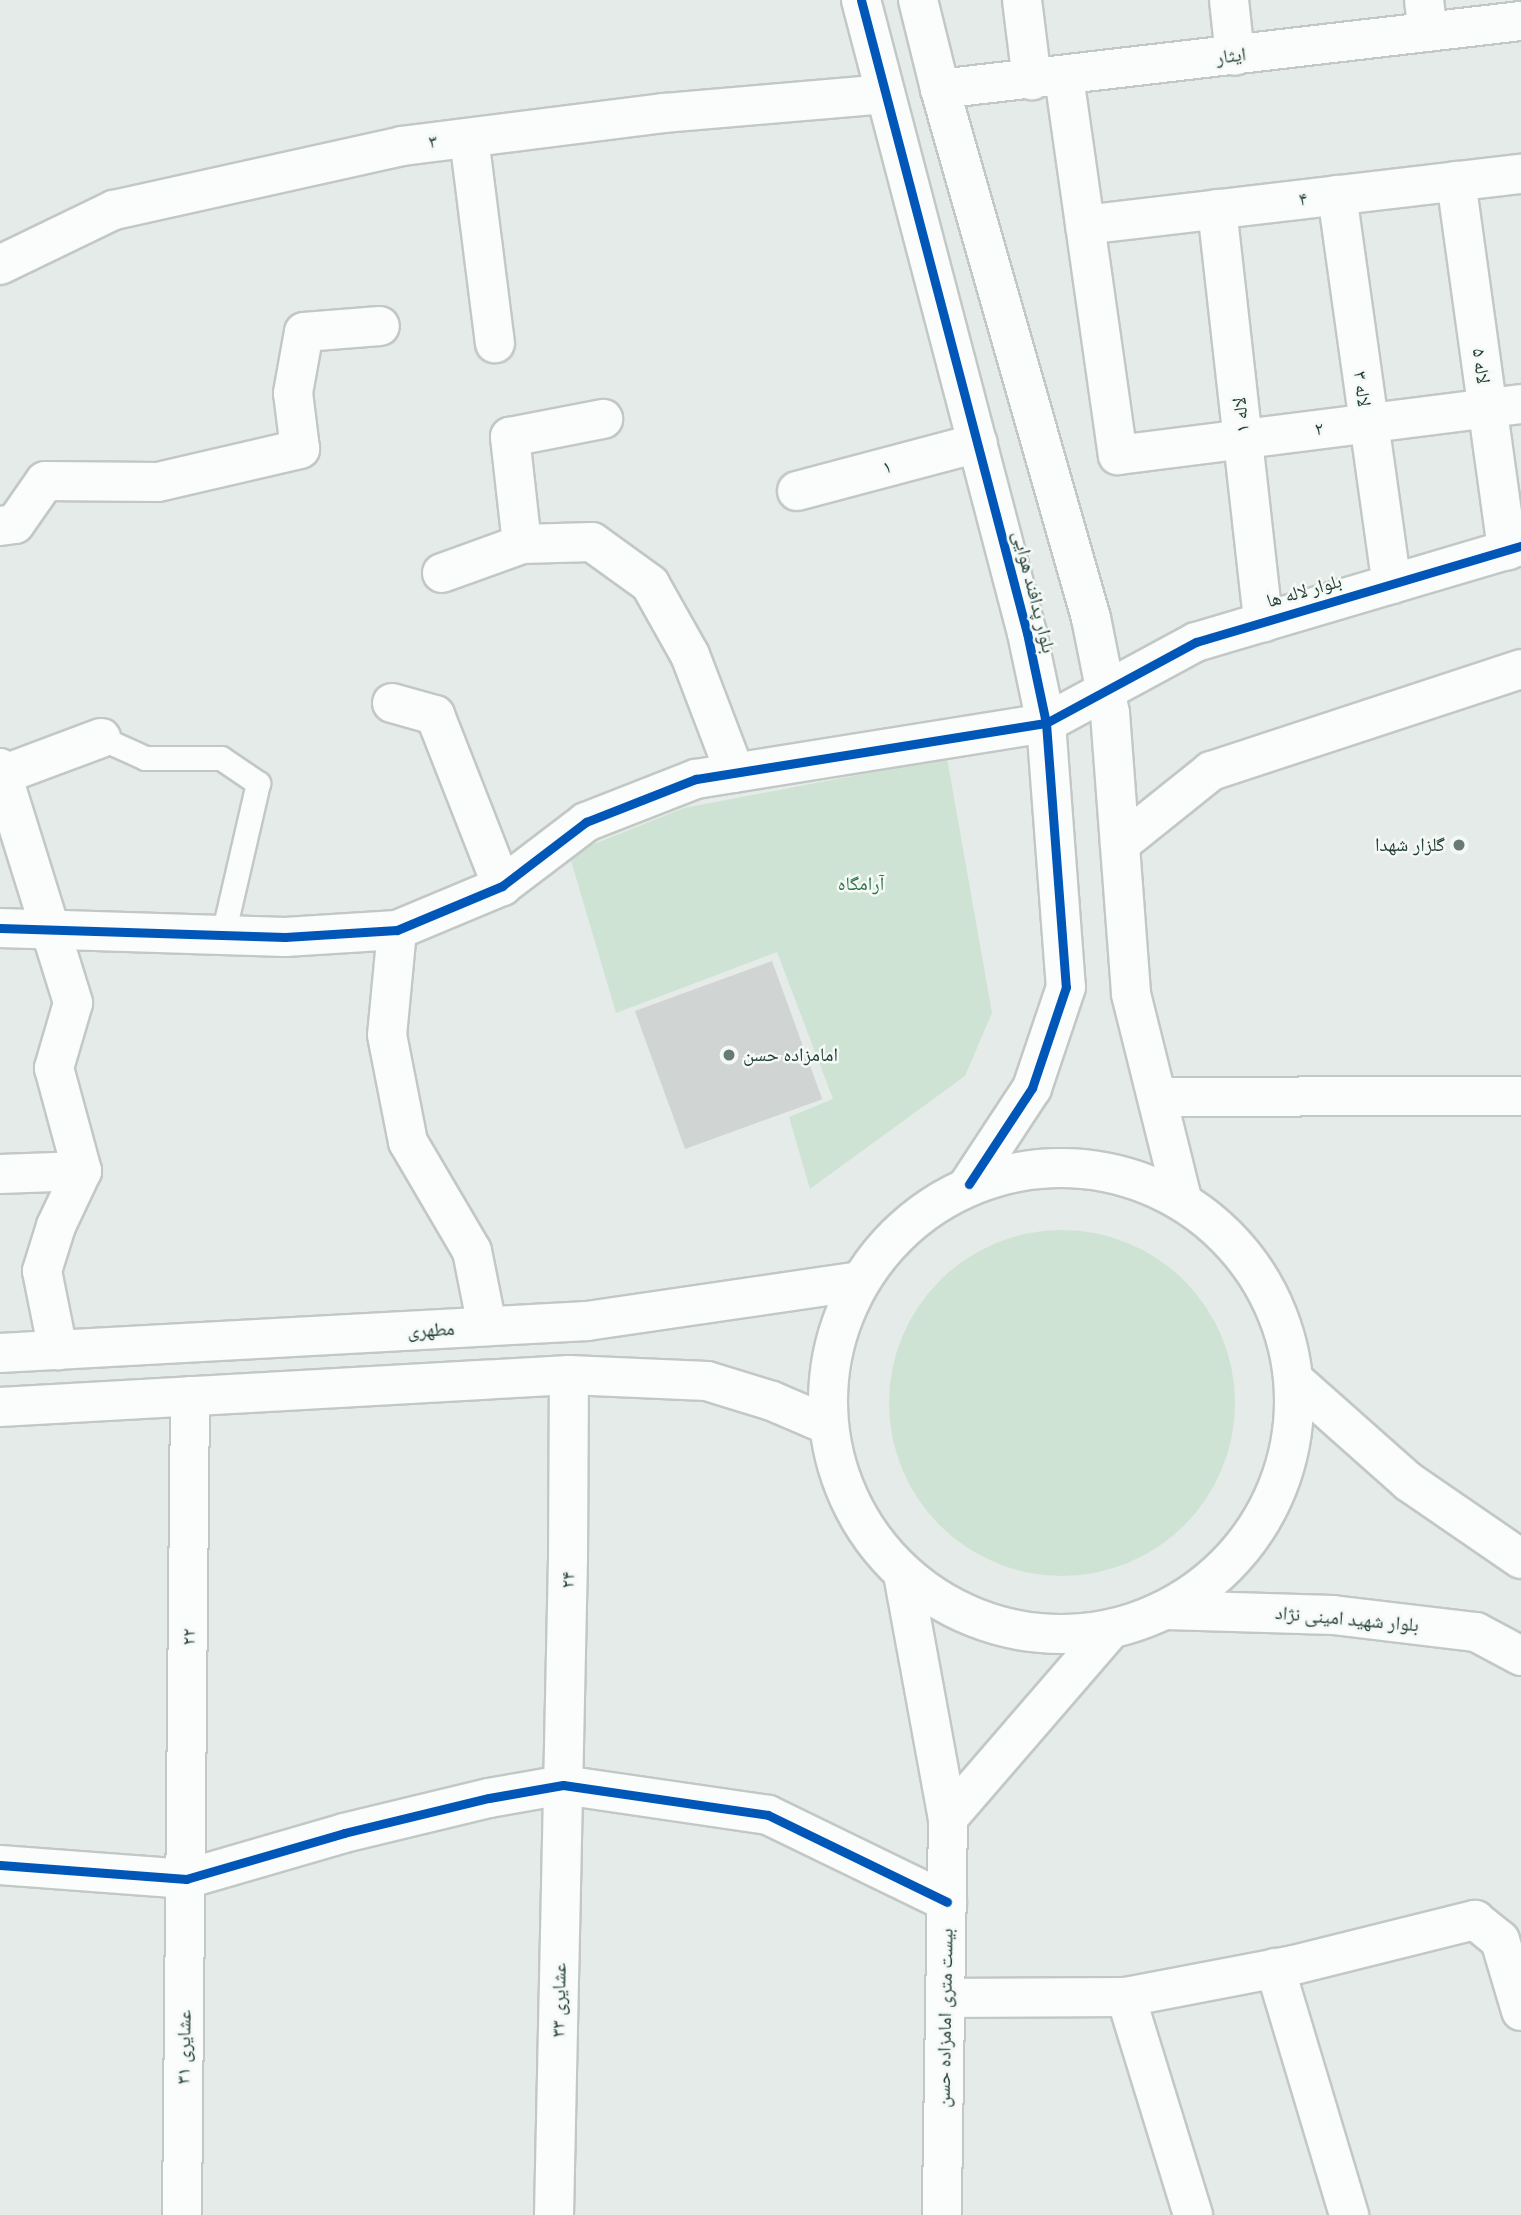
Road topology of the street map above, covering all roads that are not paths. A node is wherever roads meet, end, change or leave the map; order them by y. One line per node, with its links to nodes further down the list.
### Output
1 (861, 0): 10 (street, بلوار پدافند هوایی)
2 (918, 0): 9 (street)
3 (1022, 0): 8 (street)
4 (1229, 0): 7 (street)
5 (1426, 16): 6 (street, ایثار); 7 (street, ایثار)
6 (1521, 21)
7 (1235, 56): 8 (street, ایثار)
8 (1048, 78): 9 (street, ایثار); 16 (street)
9 (940, 89): 33 (street)
10 (884, 94): 11 (street, ۳); 24 (street, بلوار پدافند هوایی)
11 (469, 138): 17 (street, ۳); 19 (street)
12 (1521, 174): 13 (street, ۴)
13 (1457, 181): 14 (street, ۴); 20 (street, لاله ۵)
14 (1337, 195): 15 (street, ۴); 22 (street, لاله ۳)
15 (1217, 209): 16 (street, ۴); 23 (street, لاله ۱)
16 (1085, 225): 23 (street, ۲)
17 (0, 265)
18 (380, 326): 26 (street)
19 (495, 343)
20 (1504, 406): 22 (street, ۲); 28 (street, لاله ۵)
21 (603, 419): 27 (street)
22 (1367, 423): 23 (street, ۲); 30 (street, لاله ۳)
23 (1243, 439): 31 (street, لاله ۱)
24 (978, 443): 25 (street, ۱); 35 (street, بلوار پدافند هوایی)
25 (797, 491)
26 (0, 526)
27 (522, 544): 29 (street); 38 (street)
28 (1514, 548): 30 (street, بلوار لاله ها)
29 (442, 573)
30 (1392, 584): 31 (street, بلوار لاله ها)
31 (1263, 622): 33 (street, بلوار لاله ها)
32 (1521, 669): 39 (street)
33 (1106, 690): 35 (street, بلوار لاله ها); 39 (street)
34 (392, 703): 40 (street)
35 (1046, 723): 38 (street, بلوار لاله ها); 49 (street, بلوار پدافند هوایی)
36 (102, 738): 37 (street); 44 (lane)
37 (1, 772): 42 (street)
38 (735, 773): 40 (street, بلوار لاله ها)
39 (1120, 844): 46 (street)
40 (502, 886): 43 (street, بلوار لاله ها)
41 (0, 928): 42 (street, بلوار لاله ها)
42 (50, 929): 44 (street, بلوار لاله ها); 47 (street)
43 (397, 930): 44 (street, بلوار لاله ها); 52 (street)
44 (223, 935)
45 (1521, 1096): 46 (street)
46 (1158, 1097): 50 (street)
47 (82, 1171): 48 (street); 53 (street)
48 (0, 1174)
49 (969, 1184): 50 (street); 51 (street)
50 (1182, 1199): 56 (street)
51 (860, 1281): 52 (street, مطهری); 59 (street)
52 (487, 1326): 53 (street, مطهری)
53 (58, 1350): 54 (street, مطهری)
54 (0, 1353)
55 (569, 1375): 57 (street); 59 (street); 65 (street, ۲۴)
56 (1294, 1380): 60 (street); 62 (street)
57 (190, 1396): 58 (street); 68 (street, ۲۲)
58 (0, 1406)
59 (828, 1425): 61 (street)
60 (1521, 1559)
61 (902, 1574): 63 (street); 66 (street, بیست متری امامزاده حسن)
62 (1167, 1610): 63 (street); 64 (street, بلوار شهید امینی نژاد)
63 (1110, 1630): 66 (street)
64 (1521, 1656)
65 (564, 1785): 68 (street); 69 (street); 76 (street, عشایری ۳۳)
66 (948, 1818): 69 (street, بیست متری امامزاده حسن)
67 (0, 1865): 68 (street)
68 (186, 1879): 75 (street, عشایری ۳۱)
69 (947, 1902): 73 (street, بیست متری امامزاده حسن)
70 (1275, 1968): 71 (street); 72 (street); 79 (street)
71 (1515, 1974): 74 (street)
72 (1126, 1997): 73 (street); 78 (street)
73 (945, 1998): 77 (street, بیست متری امامزاده حسن)
74 (1521, 2011)
75 (182, 2215)
76 (554, 2215)
77 (942, 2215)
78 (1193, 2215)
79 (1349, 2215)

